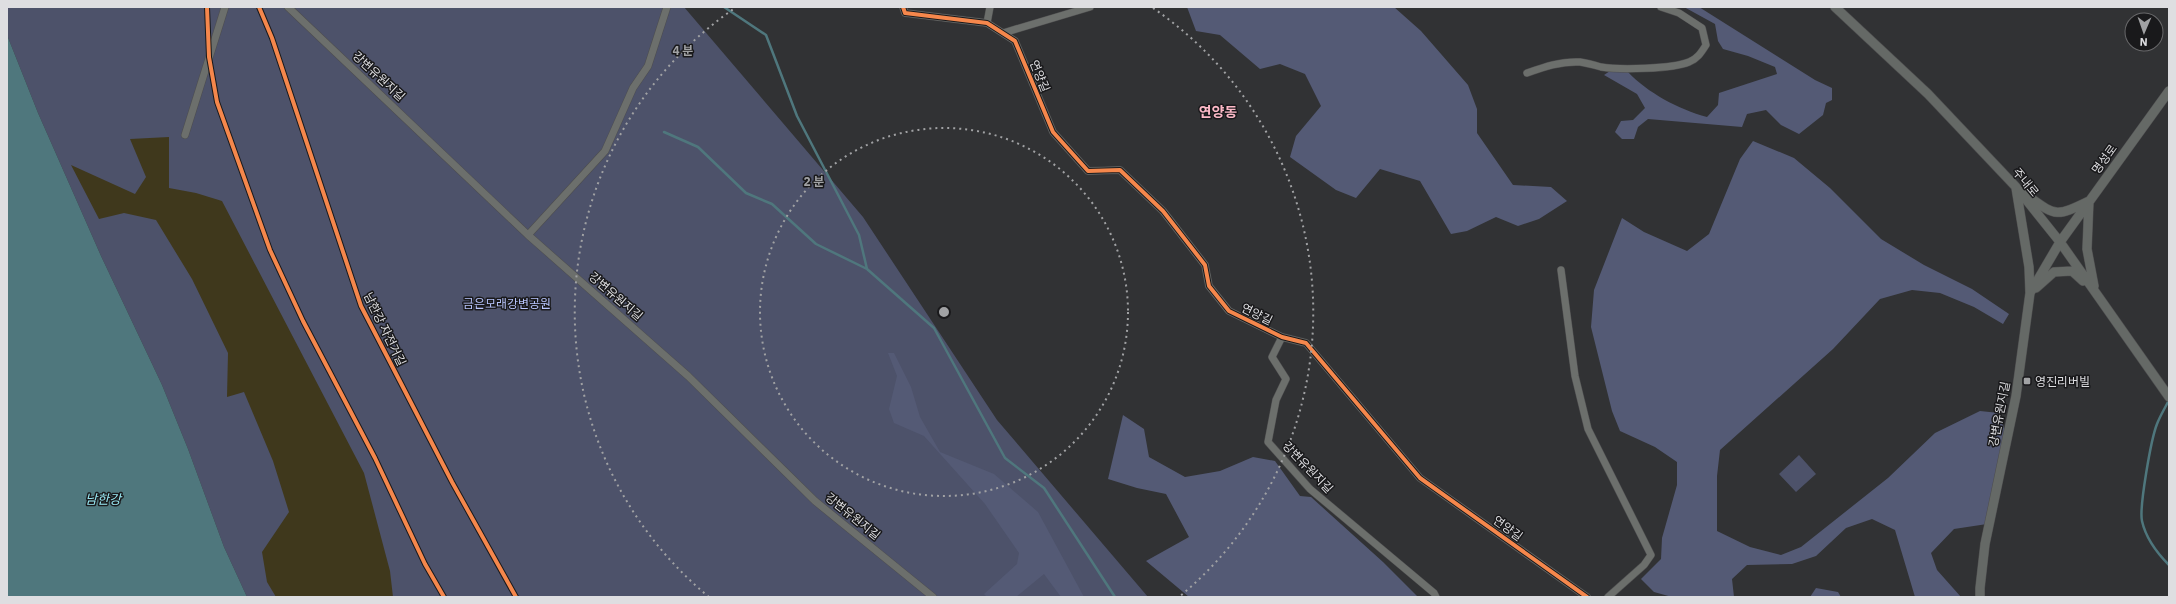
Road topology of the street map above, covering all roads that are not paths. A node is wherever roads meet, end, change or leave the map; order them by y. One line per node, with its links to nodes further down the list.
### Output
1 (225, 7): 14 (street)
2 (288, 7): 17 (street, 강변유원지길)
3 (667, 7): 17 (street)
4 (903, 7): 10 (street, 연양길)
5 (990, 7): 10 (street)
6 (1090, 7): 9 (street)
7 (1661, 7): 12 (street)
8 (1835, 7): 15 (street, 주내로)
9 (1065, 10): 11 (street)
10 (987, 23): 11 (street, 연양길)
11 (1003, 33): 22 (street, 연양길)
12 (1527, 73)
13 (2169, 91): 16 (street, 명성로)
14 (185, 135)
15 (2016, 187): 16 (street); 18 (street, 주내로); 21 (street)
16 (2089, 201): 18 (street, 명성로); 20 (street)
17 (528, 235): 24 (street, 강변유원지길)
18 (2060, 242): 20 (street, 주내로); 21 (street, 강변유원지길)
19 (1561, 270): 27 (street)
20 (2095, 292): 21 (street); 23 (street, 주내로)
21 (2030, 293): 28 (street, 강변유원지길)
22 (1282, 337): 25 (street, 강변유원지길); 26 (street, 연양길)
23 (2169, 397)
24 (933, 597)
25 (1436, 597)
26 (1587, 597)
27 (1608, 597)
28 (1980, 597)

